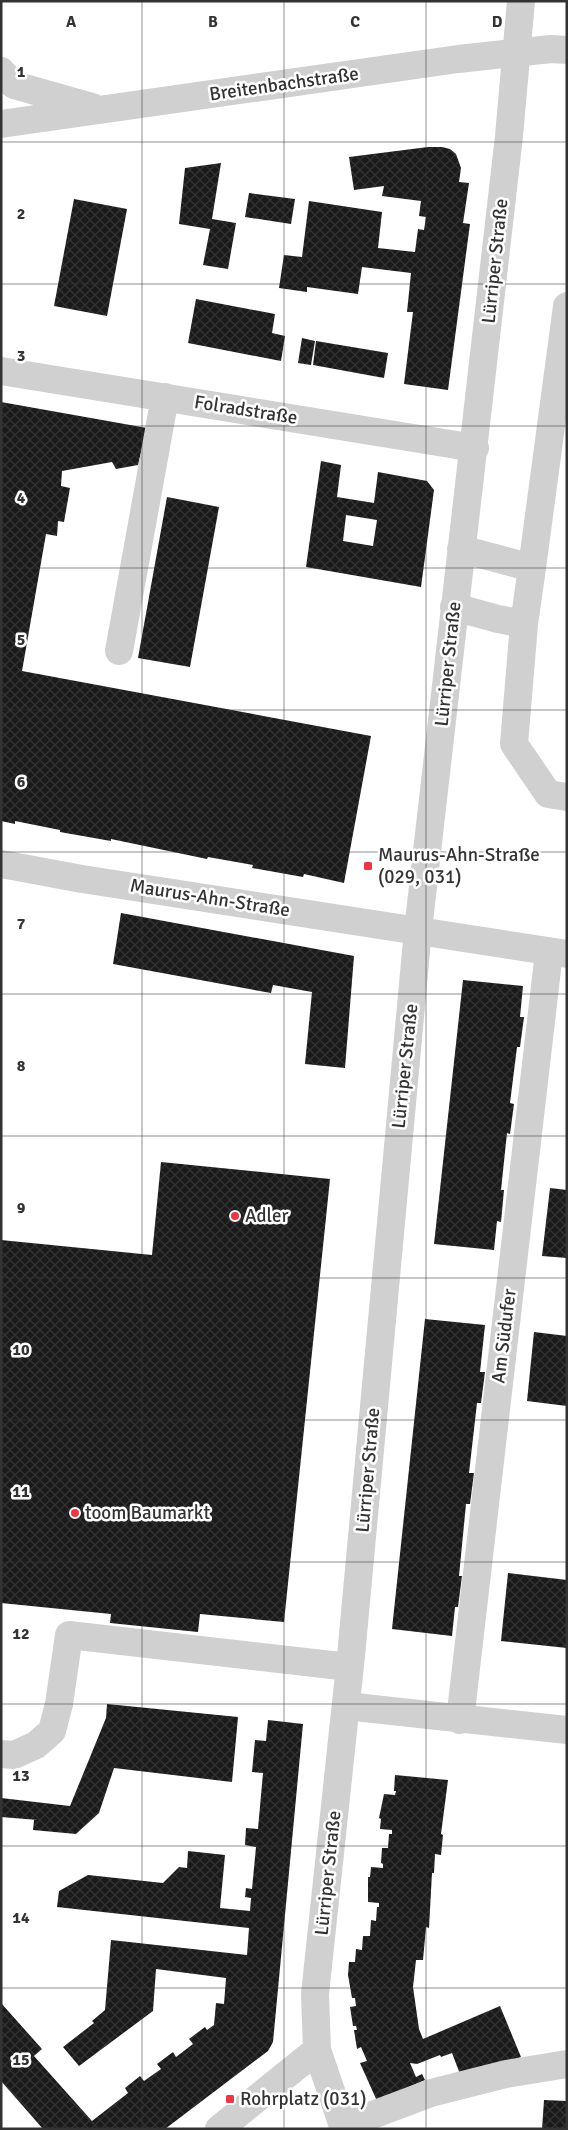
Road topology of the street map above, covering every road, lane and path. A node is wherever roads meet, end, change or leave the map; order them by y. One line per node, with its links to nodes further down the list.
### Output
1 (521, 1): 3 (street, Lürriper Straße)
2 (567, 50): 3 (street, Breitenbachstraße)
3 (515, 54): 5 (street, Breitenbachstraße); 10 (street, Lürriper Straße)
4 (1, 71): 5 (street)
5 (103, 110): 6 (street, Breitenbachstraße)
6 (1, 124)
7 (567, 306): 12 (street)
8 (9, 372): 9 (street, Folradstraße)
9 (165, 397): 10 (street, Folradstraße); 15 (street)
10 (474, 448): 11 (street, Lürriper Straße)
11 (461, 549): 12 (street); 13 (street, Lürriper Straße)
12 (532, 568): 14 (street)
13 (454, 607): 14 (street); 18 (street, Lürriper Straße)
14 (524, 624): 16 (street)
15 (119, 651)
16 (567, 797)
17 (1, 864): 18 (street, Maurus-Ahn-Straße)
18 (418, 930): 19 (street, Am Südufer); 20 (street, Lürriper Straße)
19 (558, 953): 22 (street, Am Südufer)
20 (349, 1667): 21 (street, Lürriper Straße); 24 (street)
21 (346, 1706): 22 (street); 25 (street, Lürriper Straße)
22 (460, 1720): 23 (street)
23 (567, 1730)
24 (1, 1754)
25 (317, 2050): 27 (street, Lürriper Straße); 28 (street)
26 (567, 2064): 27 (street)
27 (344, 2128)
28 (219, 2129)

